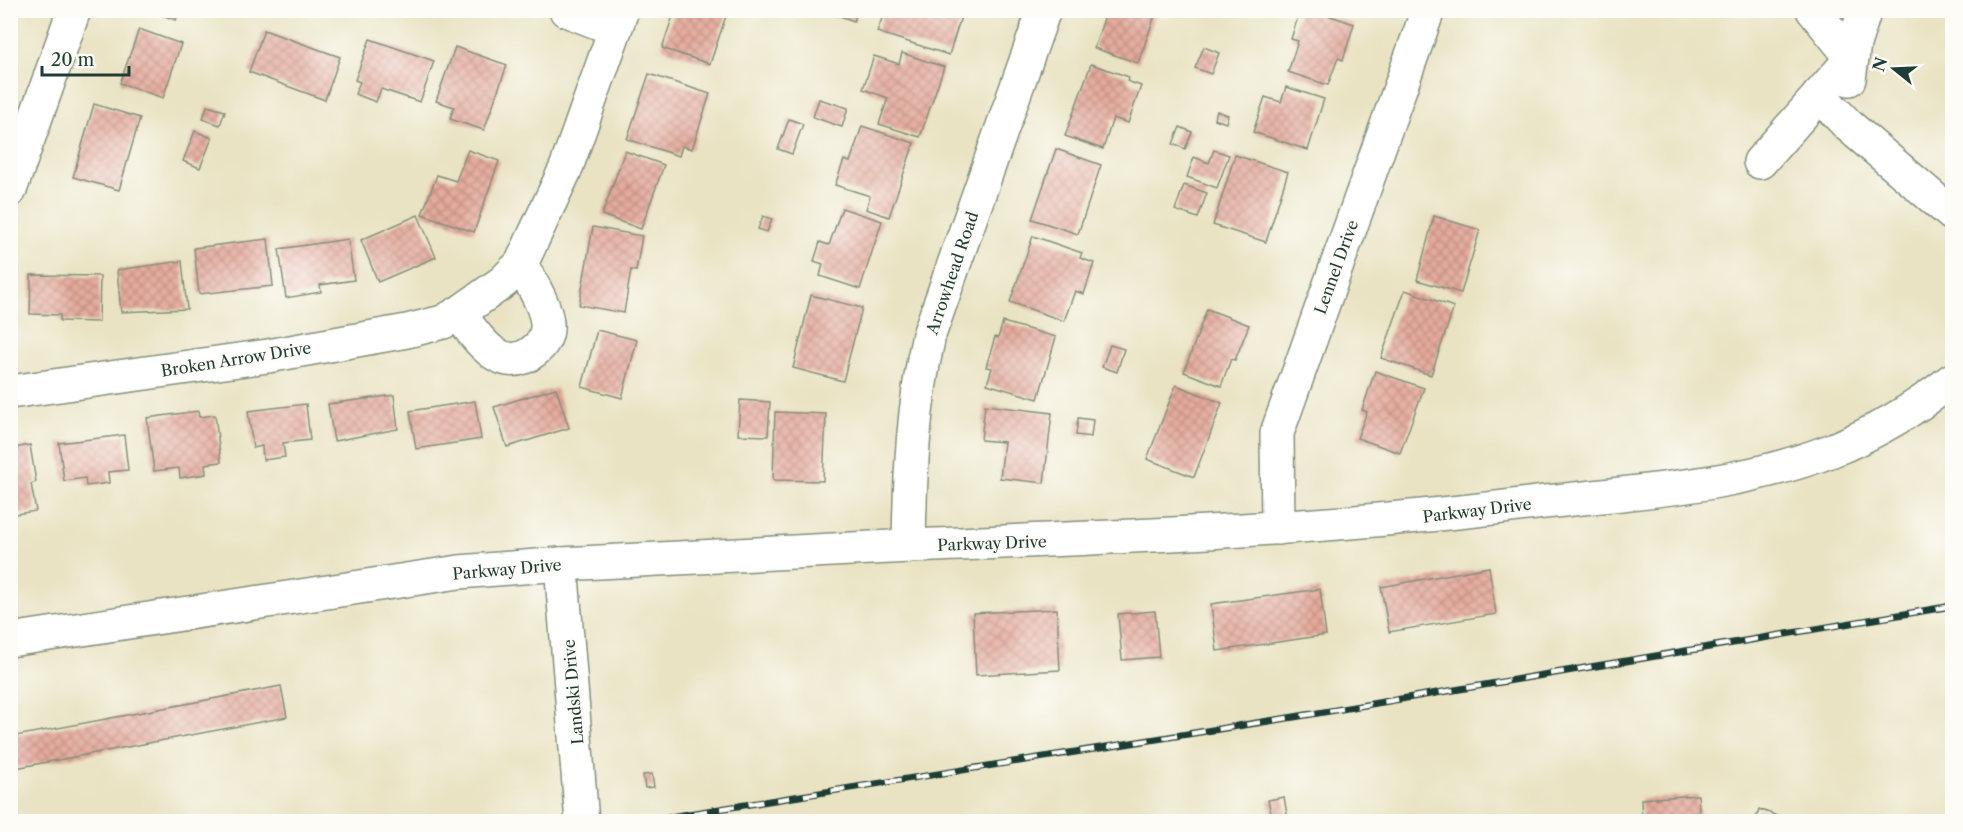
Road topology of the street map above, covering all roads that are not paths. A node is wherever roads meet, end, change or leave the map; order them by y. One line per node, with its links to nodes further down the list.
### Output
1 (74, 10): 12 (street)
2 (566, 10): 7 (street)
3 (1044, 10): 19 (street, Arrowhead Road)
4 (1428, 10): 18 (street, Lennel Drive)
5 (1813, 10): 8 (street)
6 (1866, 10): 8 (street)
7 (618, 20): 14 (street, Broken Arrow Drive)
8 (1852, 58): 9 (street); 10 (street)
9 (1819, 95): 10 (street); 11 (street)
10 (1849, 126): 13 (street)
11 (1760, 162)
12 (10, 190)
13 (1953, 214)
14 (521, 264): 15 (street, Broken Arrow Drive); 15 (street)
15 (459, 313): 17 (street, Broken Arrow Drive)
16 (1953, 380): 18 (street, Parkway Drive)
17 (10, 392)
18 (1278, 528): 19 (street, Parkway Drive)
19 (909, 546): 20 (street, Parkway Drive)
20 (561, 564): 21 (street, Parkway Drive); 22 (street, Landski Drive)
21 (10, 640)
22 (582, 822)

